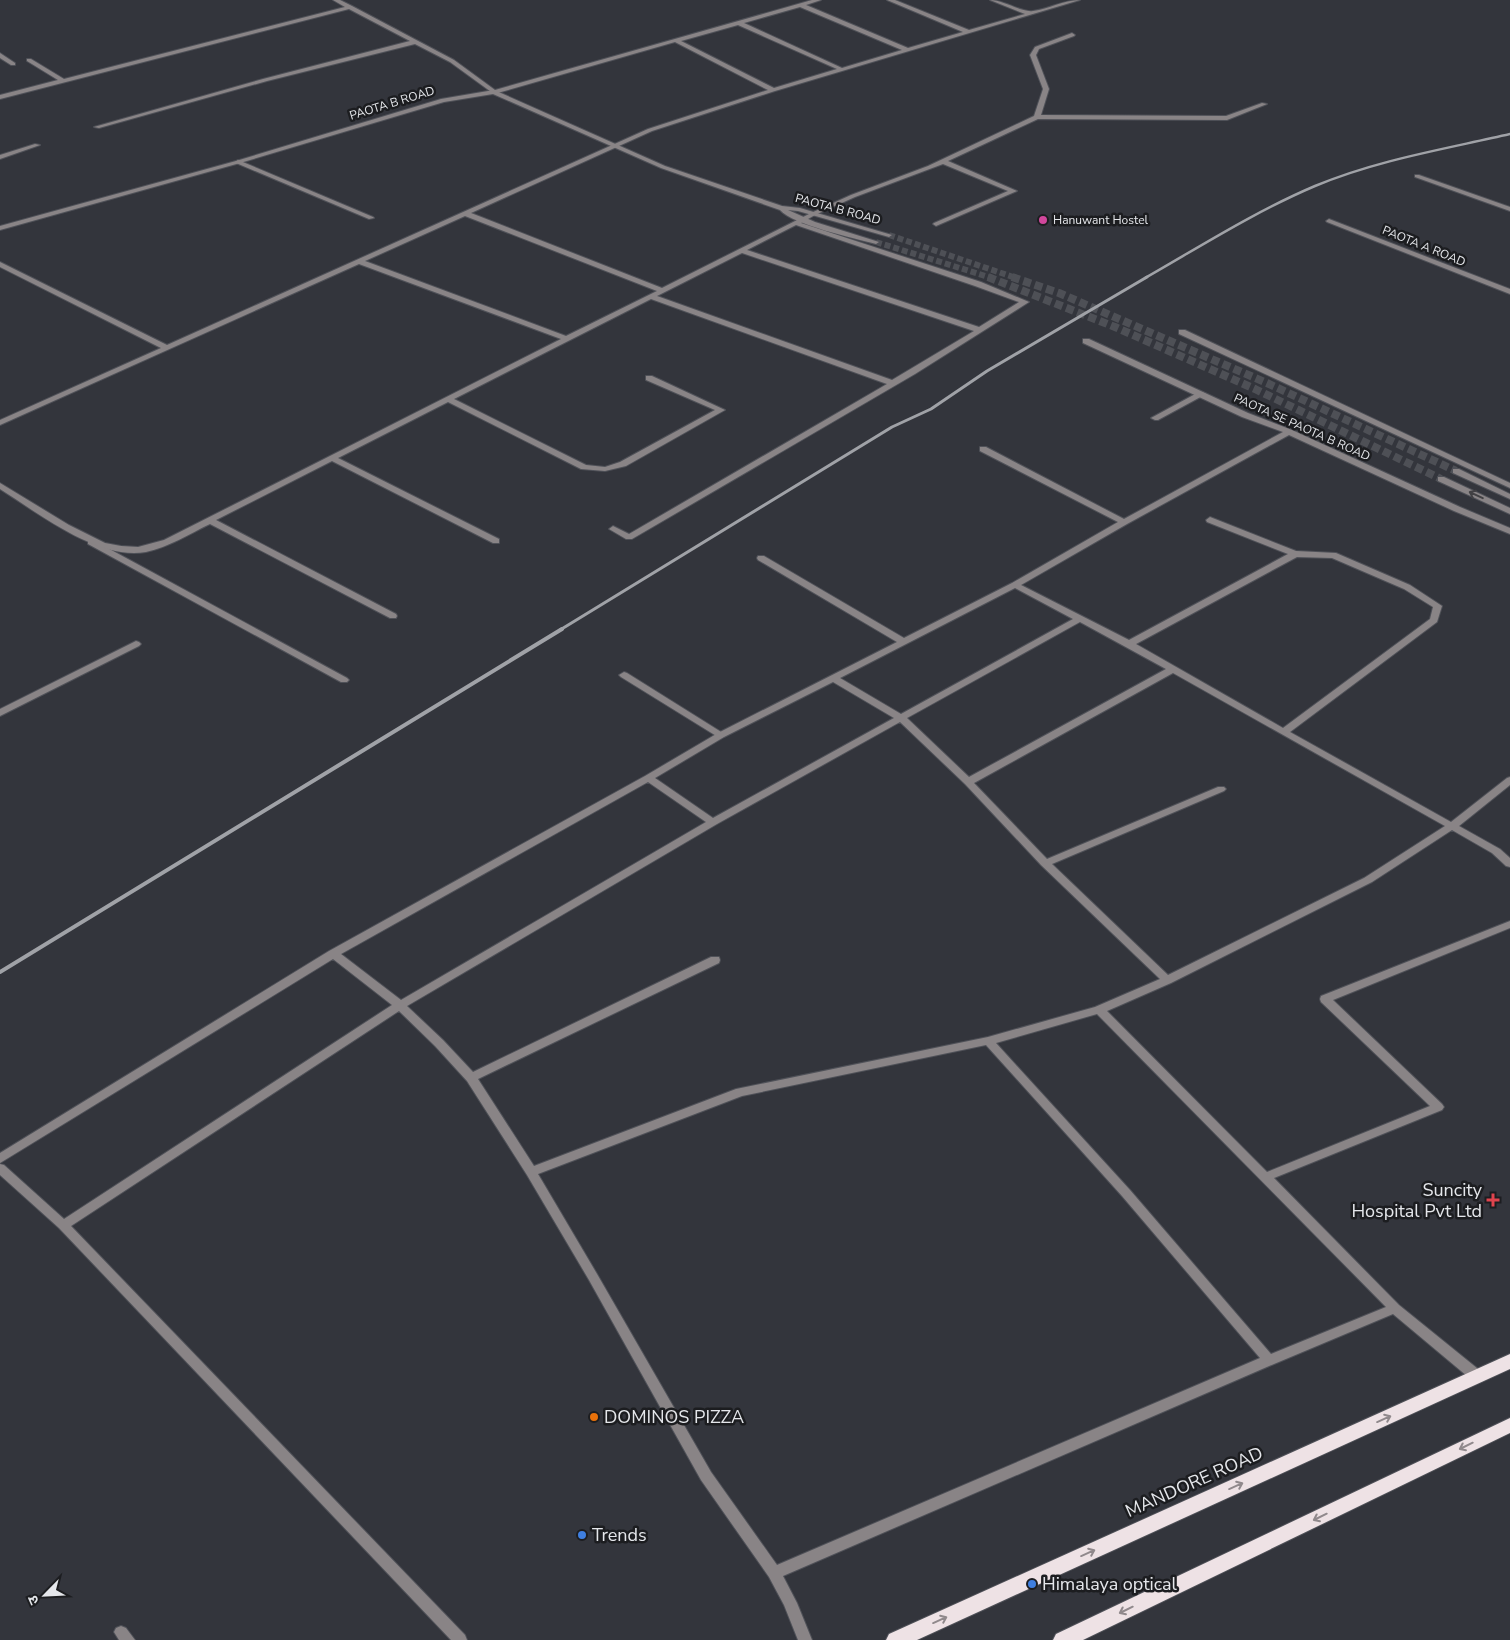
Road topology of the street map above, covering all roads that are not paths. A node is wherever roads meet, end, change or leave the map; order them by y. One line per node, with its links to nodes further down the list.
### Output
1 (336, 0): 7 (street)
2 (818, 0): 6 (street)
3 (890, 0): 10 (street)
4 (993, 0): 8 (street)
5 (1077, 0): 8 (street)
6 (801, 5): 9 (street); 14 (street)
7 (350, 8): 13 (street); 19 (street)
8 (1031, 14): 10 (street)
9 (739, 22): 12 (street); 18 (street)
10 (968, 32): 14 (street)
11 (1072, 35): 24 (street)
12 (675, 40): 20 (street); 21 (street)
13 (415, 42): 21 (street); 25 (street)
14 (907, 50): 18 (street)
15 (0, 55): 17 (street)
16 (29, 60): 19 (street)
17 (13, 64)
18 (843, 70): 20 (street)
19 (63, 81): 22 (street)
20 (773, 90): 26 (street)
21 (494, 92): 26 (street, PAOTA B ROAD); 30 (street, PAOTA B ROAD)
22 (0, 97)
23 (1264, 104): 24 (street)
24 (1037, 117): 29 (street)
25 (97, 127)
26 (613, 145): 34 (street, PAOTA B ROAD); 36 (street)
27 (37, 146): 28 (street)
28 (0, 157)
29 (942, 161): 37 (street); 41 (street)
30 (238, 162): 38 (street); 42 (street, PAOTA B ROAD)
31 (1417, 176): 33 (street)
32 (1510, 200): 33 (street)
33 (1498, 205): 35 (street)
34 (781, 208): 37 (street, PAOTA B ROAD); 39 (street, PAOTA B ROAD)
35 (1510, 209)
36 (464, 212): 46 (street); 48 (street)
37 (813, 214): 39 (street); 43 (street, PAOTA B ROAD)
38 (372, 218)
39 (798, 221): 44 (street, PAOTA B ROAD); 45 (street); 51 (street)
40 (1329, 221): 49 (street, PAOTA A ROAD)
41 (936, 224)
42 (0, 228)
43 (888, 235)
44 (876, 242)
45 (740, 250): 48 (street); 51 (street)
46 (358, 261): 53 (street); 55 (street)
47 (0, 264): 55 (street)
48 (664, 290): 50 (street)
49 (1510, 292)
50 (652, 297): 53 (street); 57 (street)
51 (979, 330): 57 (street)
52 (1182, 332): 68 (street)
53 (567, 339): 59 (street)
54 (1086, 341): 58 (street, PAOTA SE PAOTA B ROAD)
55 (166, 347): 61 (street)
56 (649, 378): 59 (street)
57 (892, 383): 74 (street)
58 (1202, 394): 60 (street); 62 (street, PAOTA SE PAOTA B ROAD)
59 (448, 399): 64 (street)
60 (1155, 418)
61 (0, 423)
62 (1289, 432): 73 (street); 75 (street, PAOTA SE PAOTA B ROAD)
63 (983, 449): 73 (street)
64 (332, 458): 71 (street); 76 (street)
65 (1456, 471): 69 (street)
66 (1441, 479): 70 (street, one-way to 66)
67 (0, 485): 77 (street)
68 (1510, 486)
69 (1510, 497)
70 (1510, 511)
71 (209, 520): 77 (street); 81 (street)
72 (1210, 520): 78 (street)
73 (1124, 522): 80 (street)
74 (613, 530)
75 (1510, 531)
76 (496, 541)
77 (92, 542): 89 (street)
78 (1295, 554): 85 (street); 92 (street)
79 (761, 558): 83 (street)
80 (1015, 585): 82 (street); 83 (street)
81 (394, 616)
82 (1079, 618): 85 (street); 91 (street)
83 (902, 641): 88 (street)
84 (136, 644): 90 (street)
85 (1129, 644): 86 (street)
86 (1173, 669): 92 (street); 96 (street)
87 (624, 674): 93 (street)
88 (833, 678): 91 (street); 93 (street)
89 (344, 680)
90 (0, 713)
91 (900, 717): 96 (street); 98 (street)
92 (1285, 731): 99 (street)
93 (721, 735): 94 (street)
94 (648, 778): 98 (street); 103 (street)
95 (1510, 780): 99 (street)
96 (968, 782): 100 (street)
97 (1222, 789): 100 (street)
98 (713, 822): 106 (street)
99 (1452, 826): 101 (street); 105 (street)
100 (1044, 863): 105 (street)
101 (1510, 864)
102 (1510, 924): 113 (street)
103 (333, 954): 106 (street); 110 (street)
104 (715, 960): 109 (street)
105 (1167, 980): 107 (street)
106 (400, 1005): 109 (street); 114 (street)
107 (1099, 1010): 108 (street); 113 (street)
108 (988, 1041): 112 (street); 116 (street)
109 (471, 1078): 112 (street)
110 (0, 1158)
111 (0, 1168): 114 (street)
112 (531, 1172): 120 (street)
113 (1265, 1177): 115 (street)
114 (63, 1225): 121 (street)
115 (1395, 1308): 116 (street); 118 (street)
116 (1269, 1360): 120 (street)
117 (1510, 1361): 118 (highway, MANDORE ROAD)
118 (1478, 1377): 123 (highway, MANDORE ROAD, one-way to 118)
119 (1510, 1425): 124 (highway, one-way to 124)
120 (774, 1573): 122 (street)
121 (460, 1640)
122 (805, 1640)
123 (896, 1640)
124 (1063, 1640)

